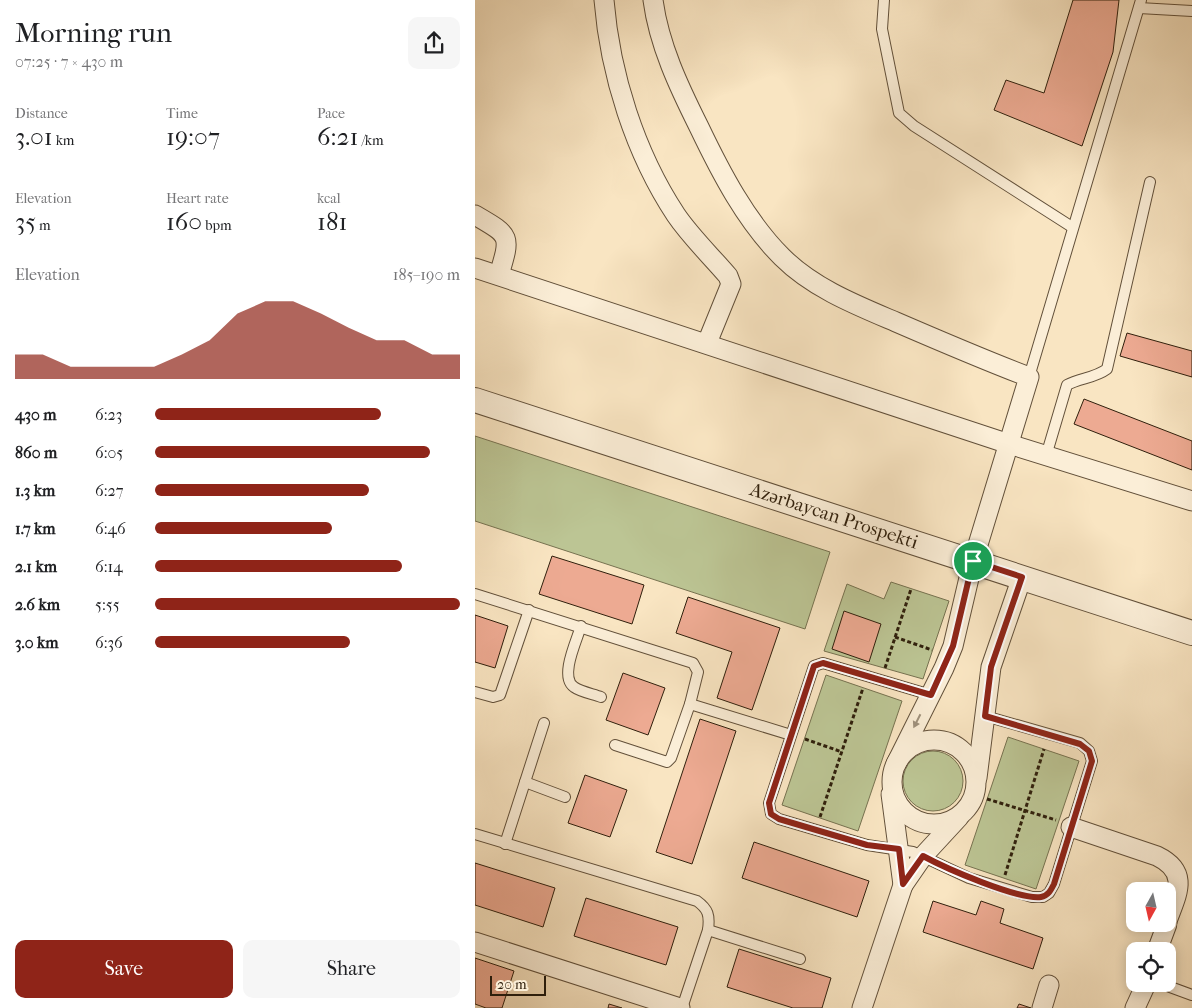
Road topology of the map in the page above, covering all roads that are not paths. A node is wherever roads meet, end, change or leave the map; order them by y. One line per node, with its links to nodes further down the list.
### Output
1 (604, 0): 11 (street)
2 (653, 0): 12 (street)
3 (883, 0): 8 (lane)
4 (1140, 4): 5 (lane); 8 (lane)
5 (1192, 11)
6 (1151, 182): 15 (lane)
7 (475, 215): 10 (street)
8 (1072, 227): 12 (lane)
9 (475, 268): 10 (street)
10 (499, 275): 11 (street)
11 (707, 343): 14 (street)
12 (1029, 376): 14 (street)
13 (475, 400): 17 (street, Azərbaycan Prospekti)
14 (1009, 444): 15 (street); 17 (street)
15 (1046, 456): 16 (street)
16 (1192, 501)
17 (973, 561): 18 (street, Azərbaycan Prospekti); 24 (street)
18 (1022, 577): 22 (street, Azərbaycan Prospekti); 27 (street)
19 (475, 594): 20 (lane)
20 (529, 610): 21 (lane); 23 (lane)
21 (581, 626): 25 (lane); 26 (lane)
22 (1192, 633)
23 (475, 692)
24 (931, 695): 29 (lane); 31 (street, one-way to 31)
25 (601, 697)
26 (691, 704): 29 (lane); 30 (lane)
27 (985, 716): 34 (street); 37 (lane)
28 (544, 722): 32 (lane)
29 (791, 735): 40 (lane)
30 (615, 745)
31 (895, 764): 33 (street); 34 (street)
32 (525, 782): 35 (lane); 39 (lane)
33 (891, 783): 36 (street); 40 (street)
34 (981, 793): 36 (street)
35 (565, 797)
36 (963, 812): 41 (street)
37 (1065, 824): 41 (lane); 43 (street)
38 (475, 834): 39 (lane)
39 (505, 844): 44 (lane)
40 (899, 849): 41 (lane); 42 (street)
41 (923, 856): 42 (street)
42 (903, 884): 52 (street)
43 (1176, 896)
44 (708, 930): 46 (lane); 51 (lane)
45 (475, 942): 51 (street)
46 (800, 959)
47 (1049, 985): 53 (street)
48 (1176, 989): 50 (lane)
49 (1142, 992): 54 (street)
50 (1192, 995)
51 (681, 1008)
52 (862, 1008)
53 (1042, 1008)
54 (1135, 1008)

